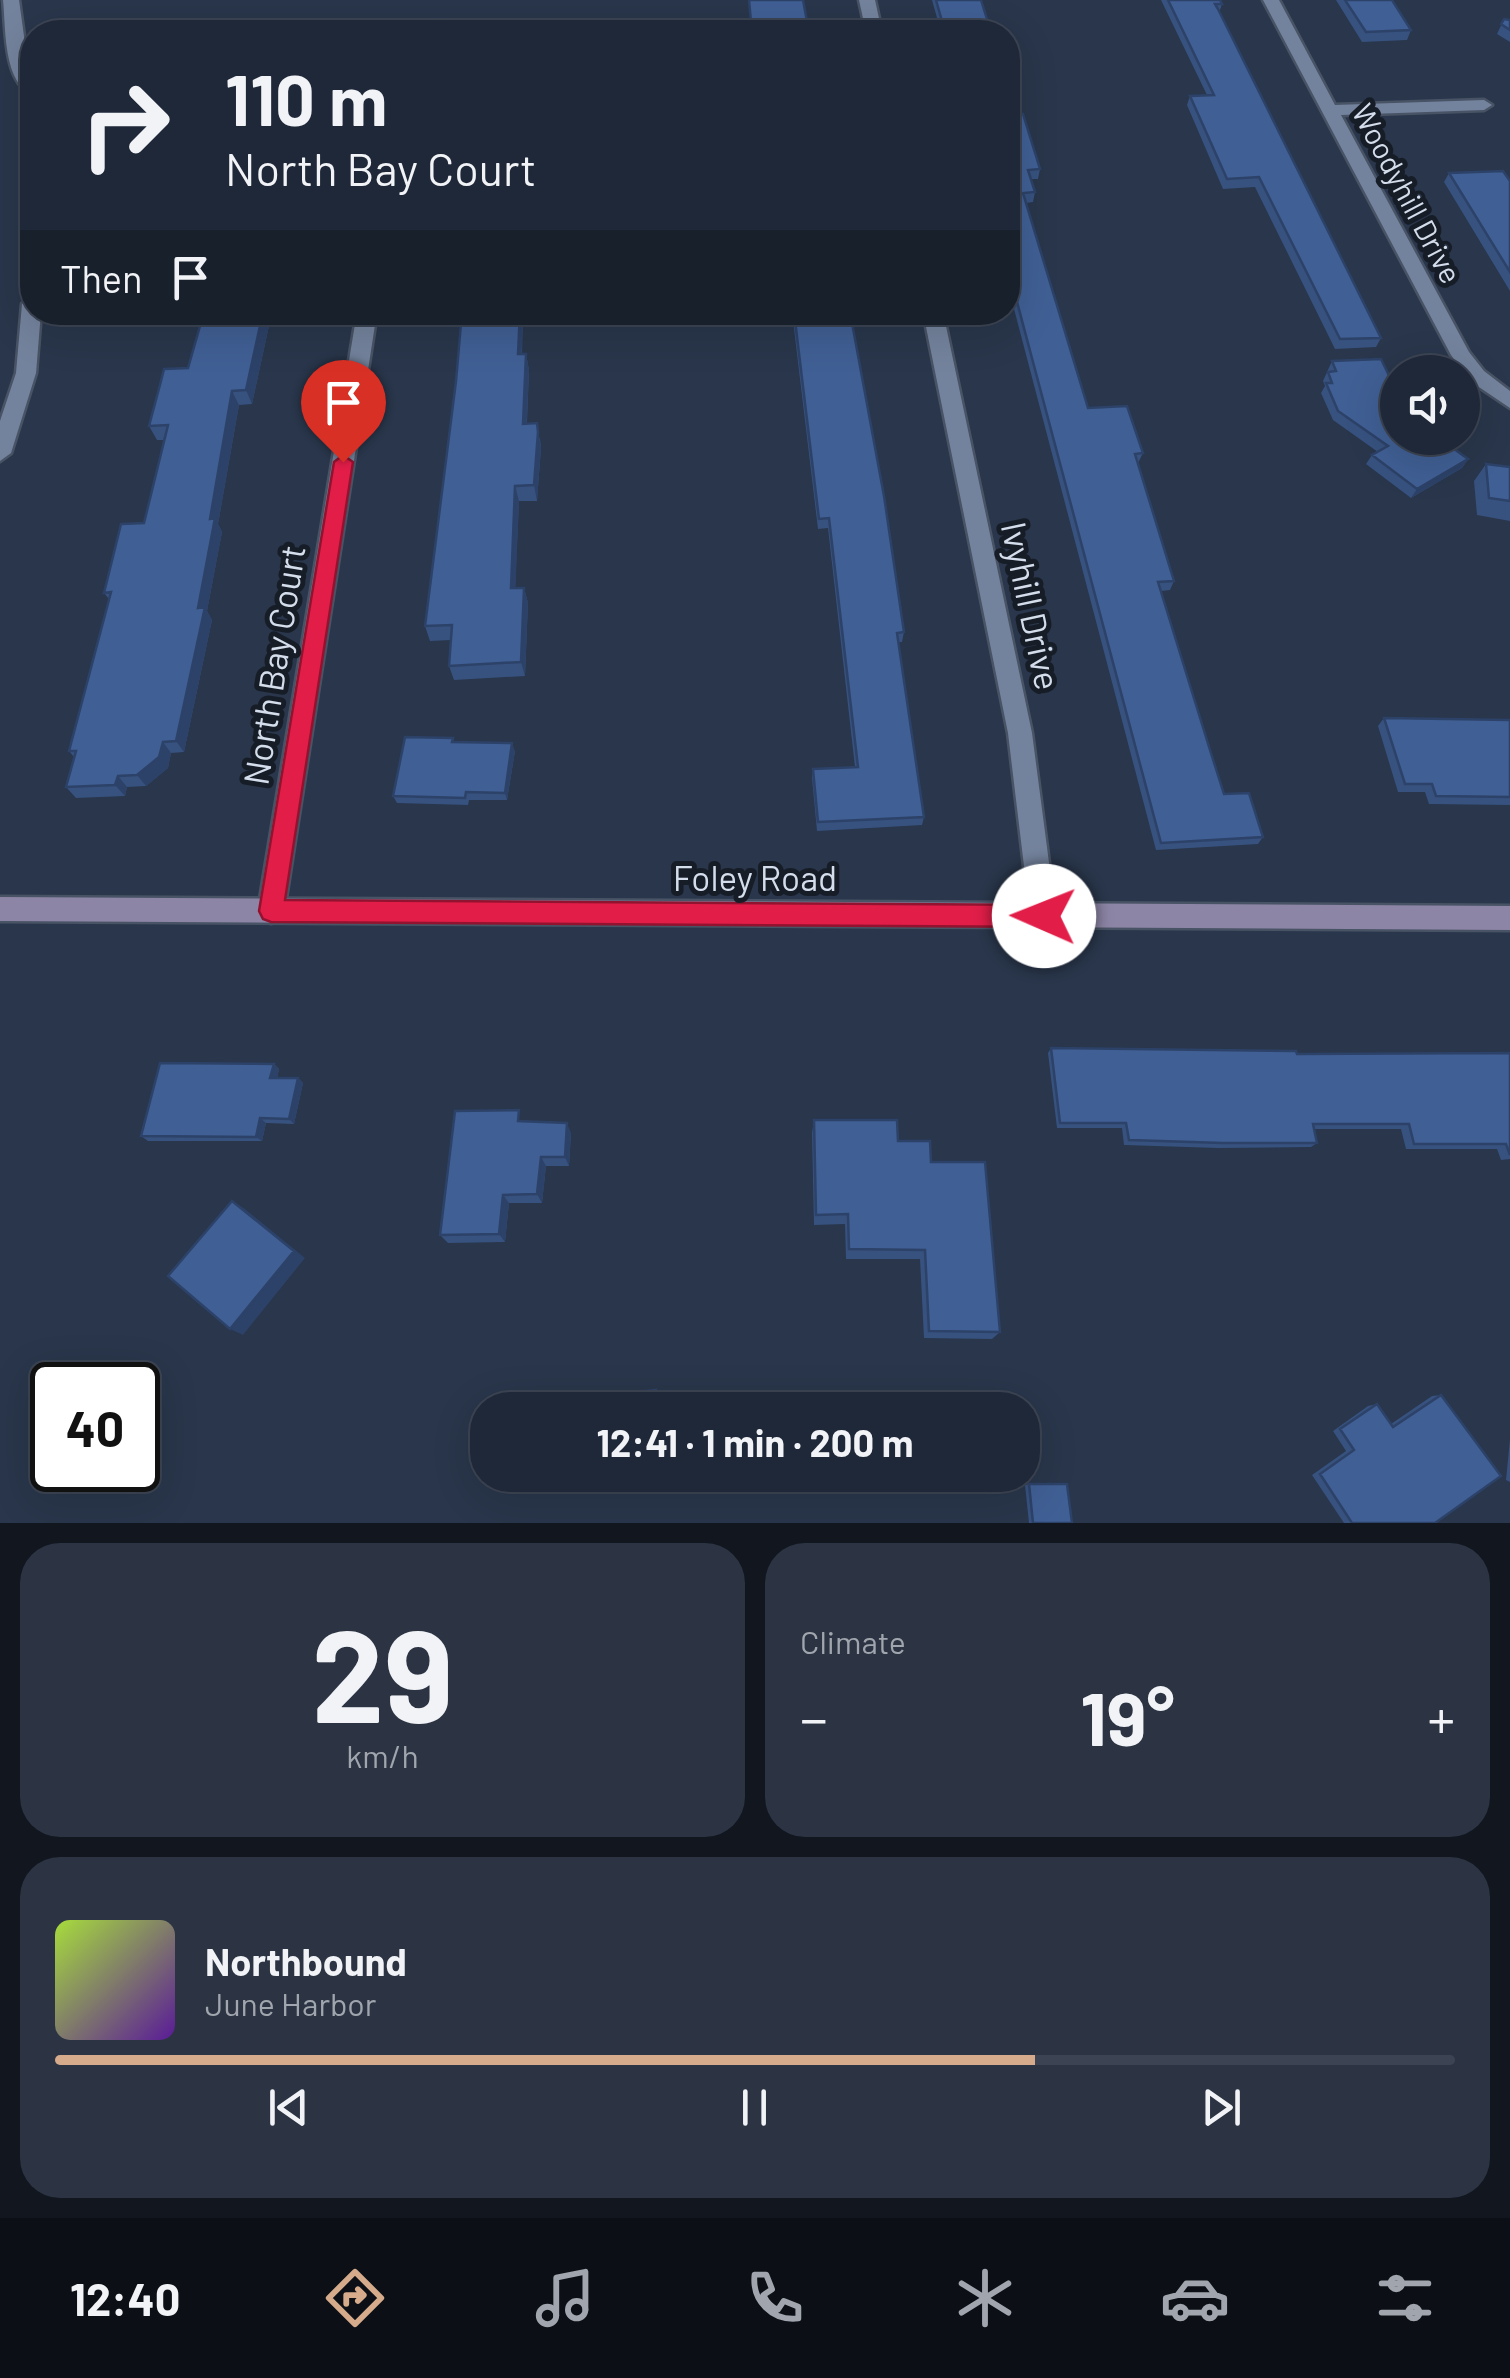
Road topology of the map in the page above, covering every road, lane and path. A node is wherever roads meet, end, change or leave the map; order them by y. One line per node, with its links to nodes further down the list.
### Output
1 (11, 0): 3 (street)
2 (1270, 0): 5 (street, Woodyhill Drive)
3 (20, 64)
4 (1484, 104): 5 (street)
5 (1330, 110): 9 (street, Woodyhill Drive)
6 (30, 325): 10 (street)
7 (365, 325): 12 (street, North Bay Court)
8 (936, 325): 13 (street, Ivyhill Drive)
9 (1510, 401)
10 (0, 453)
11 (0, 909): 12 (street, Foley Road)
12 (271, 911): 13 (street, Foley Road)
13 (1044, 916): 14 (street, Foley Road)
14 (1510, 918)

